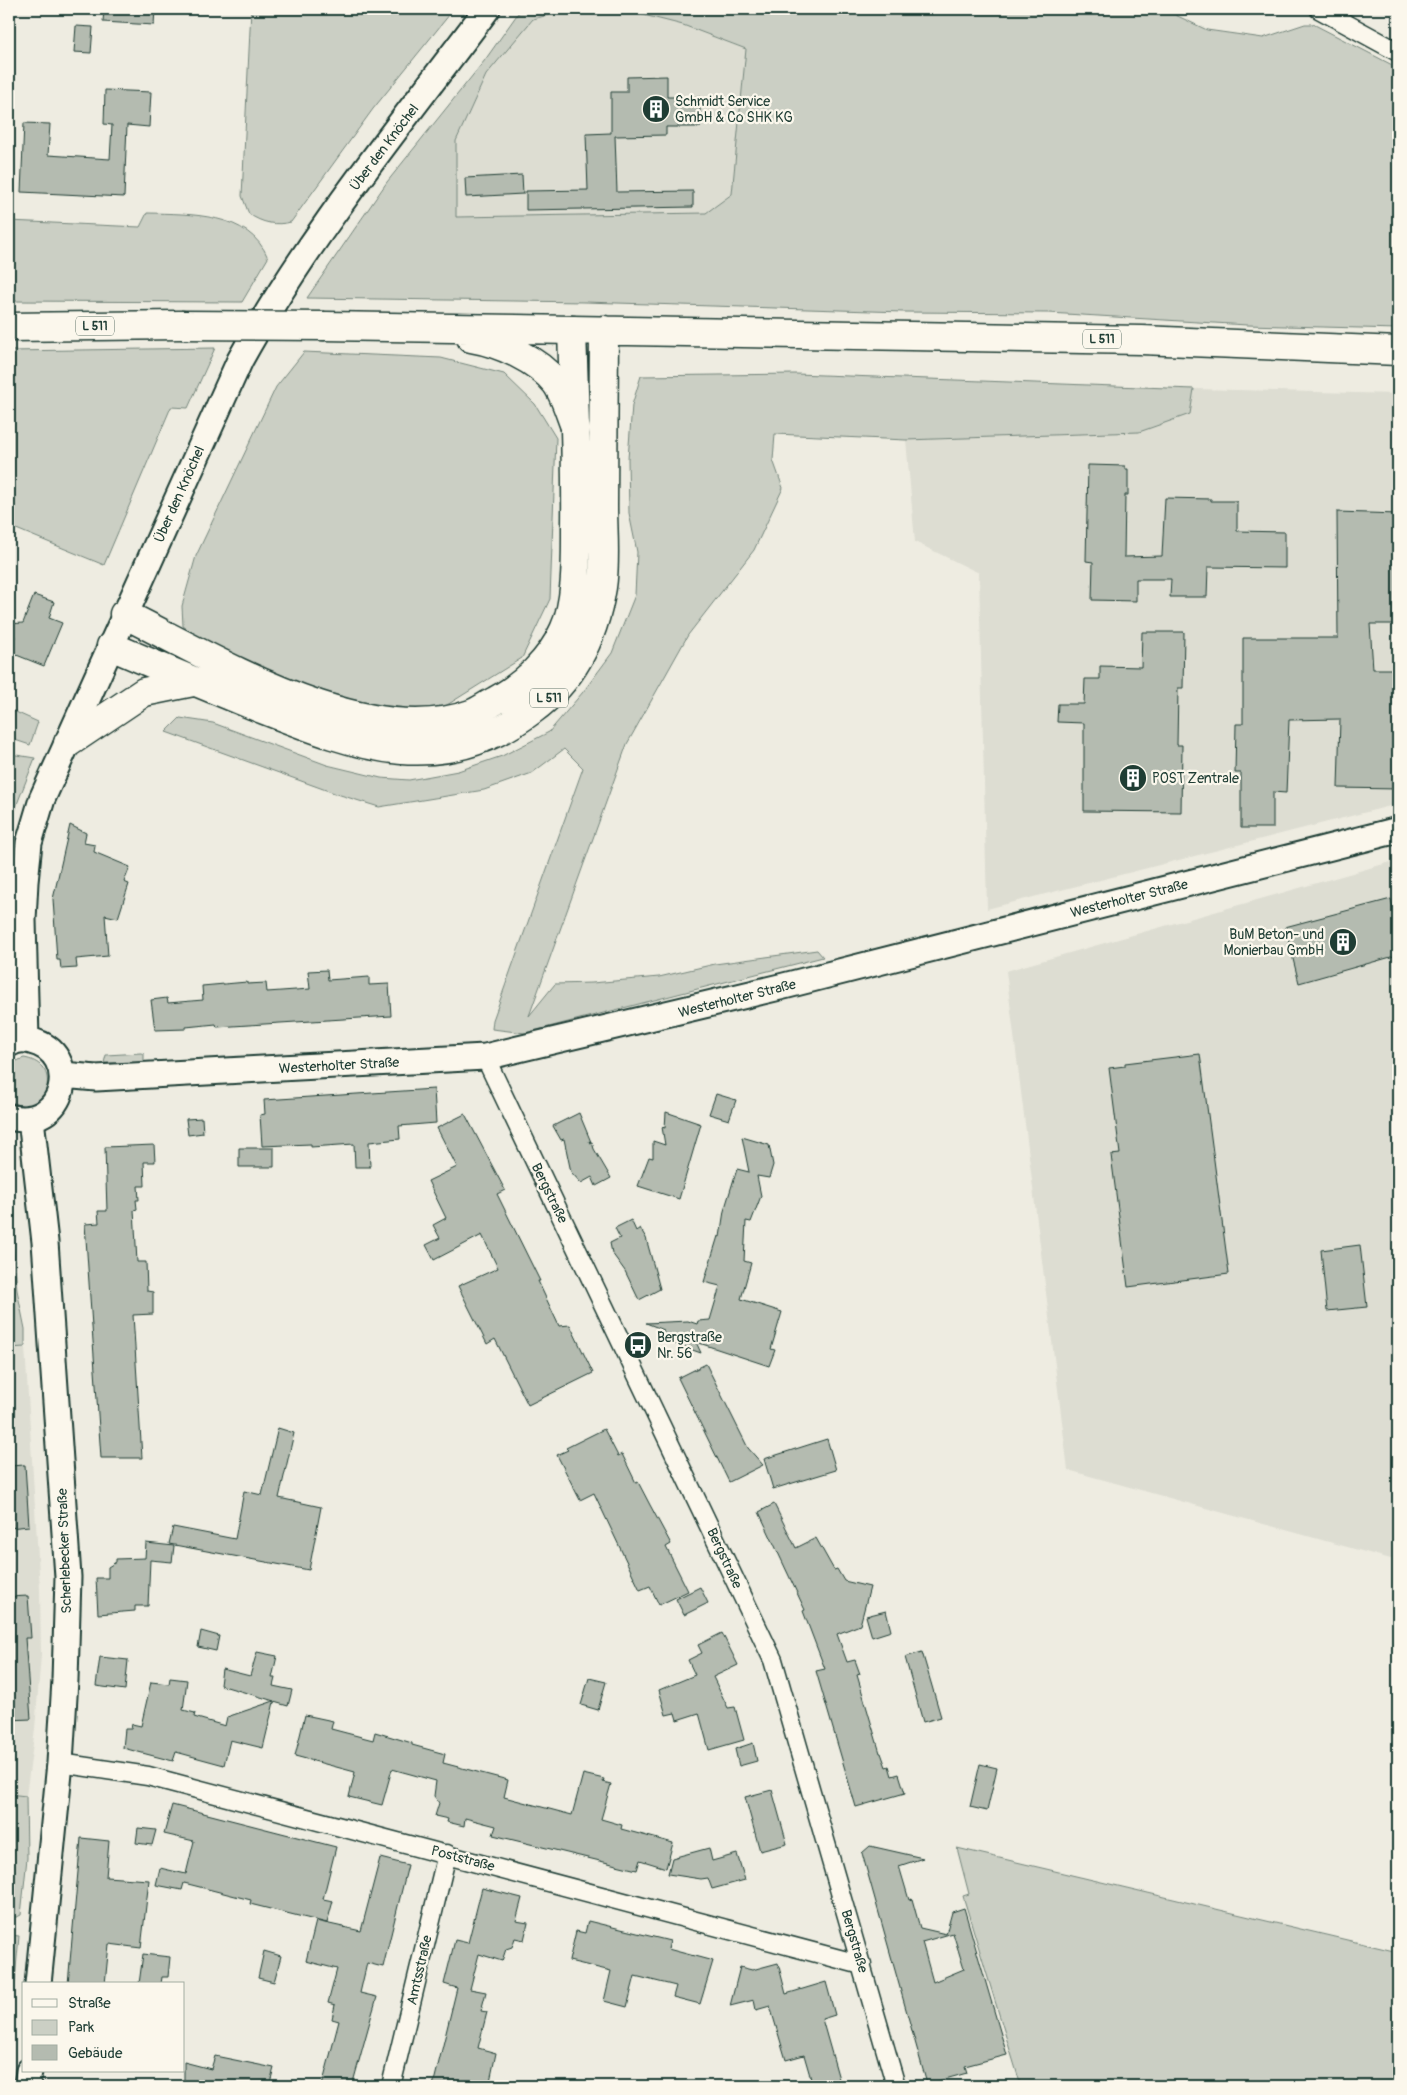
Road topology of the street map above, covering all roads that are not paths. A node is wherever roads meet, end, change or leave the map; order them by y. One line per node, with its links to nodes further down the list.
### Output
1 (487, 9): 10 (street, Über den Knöchel)
2 (1319, 9): 3 (street)
3 (1398, 52)
4 (9, 327): 5 (main road, L 511, bridge)
5 (420, 328): 6 (main road, L 511); 9 (main road, L 511)
6 (572, 330): 7 (main road, L 511); 9 (main road, L 511)
7 (604, 330): 8 (main road, L 511); 12 (main road, L 511)
8 (1398, 352)
9 (576, 429): 10 (main road, L 511)
10 (124, 614): 11 (street, Über den Knöchel)
11 (111, 646): 12 (main road, L 511); 13 (street, Über den Knöchel)
12 (194, 682): 13 (main road)
13 (68, 742): 15 (street, Über den Knöchel)
14 (1398, 830): 16 (street, Westerholter Straße)
15 (18, 1042): 17 (street)
16 (485, 1057): 17 (street, Westerholter Straße); 21 (street, Bergstraße)
17 (62, 1075): 18 (street)
18 (20, 1118): 19 (street, Scherlebecker Straße)
19 (60, 1763): 20 (street, Poststraße); 22 (street, Scherlebecker Straße)
20 (447, 1854): 21 (street, Poststraße); 25 (street, Amtsstraße)
21 (862, 1966): 26 (street, Bergstraße)
22 (38, 1982)
23 (29, 2072): 24 (street)
24 (27, 2086)
25 (391, 2086)
26 (896, 2086)

